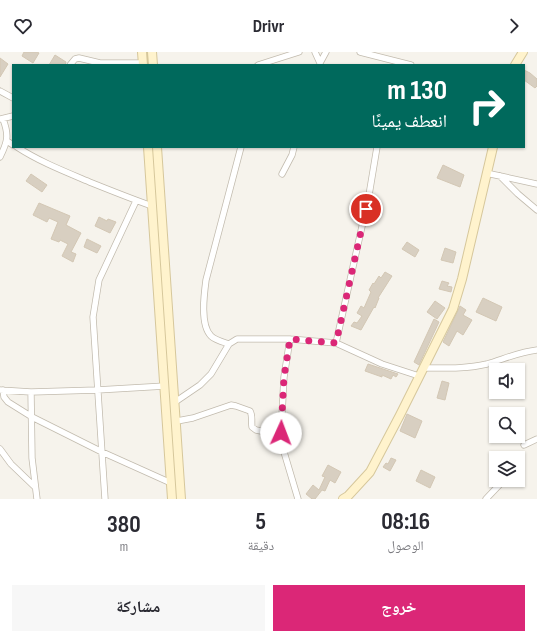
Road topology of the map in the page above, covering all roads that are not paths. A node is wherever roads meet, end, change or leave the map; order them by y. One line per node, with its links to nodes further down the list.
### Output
1 (142, 52): 10 (main road)
2 (152, 52): 11 (main road)
3 (299, 52): 12 (street)
4 (315, 52): 13 (street)
5 (326, 52): 13 (street)
6 (360, 52): 8 (street)
7 (523, 52): 14 (main road)
8 (394, 63)
9 (71, 64): 10 (street)
10 (143, 64)
11 (153, 64)
12 (261, 64)
13 (320, 64)
14 (516, 64)
15 (0, 91): 16 (street)
16 (12, 97)
17 (12, 116): 18 (street)
18 (2, 119): 19 (street)
19 (7, 141): 20 (street); 28 (street)
20 (12, 144)
21 (19, 148): 33 (street)
22 (148, 148): 34 (main road)
23 (157, 148): 46 (main road)
24 (241, 148): 38 (street)
25 (294, 148): 30 (street)
26 (377, 148): 37 (street)
27 (493, 148): 29 (main road)
28 (0, 157)
29 (486, 173): 31 (street); 40 (main road)
30 (282, 174)
31 (500, 176): 32 (street); 35 (street)
32 (537, 184)
33 (136, 201): 34 (street); 44 (street)
34 (152, 206): 42 (main road)
35 (537, 210)
36 (290, 339): 37 (street); 38 (street); 61 (street)
37 (336, 343): 41 (street)
38 (229, 344): 46 (street)
39 (537, 350): 40 (street)
40 (422, 368): 41 (main road)
41 (419, 376): 62 (main road)
42 (165, 386): 44 (street); 54 (main road)
43 (1, 390): 45 (street); 47 (street)
44 (97, 390): 45 (street); 53 (street)
45 (31, 392): 47 (street)
46 (175, 402): 48 (main road)
47 (32, 417): 53 (street); 55 (street)
48 (177, 422): 49 (street); 60 (main road)
49 (271, 433)
50 (537, 439): 51 (street)
51 (524, 445)
52 (0, 449): 55 (street)
53 (102, 452): 54 (street); 58 (street)
54 (171, 483): 59 (main road)
55 (35, 487): 57 (street)
56 (497, 487): 63 (street)
57 (37, 499)
58 (105, 499)
59 (172, 499)
60 (181, 499)
61 (298, 499)
62 (343, 499)
63 (486, 499)

